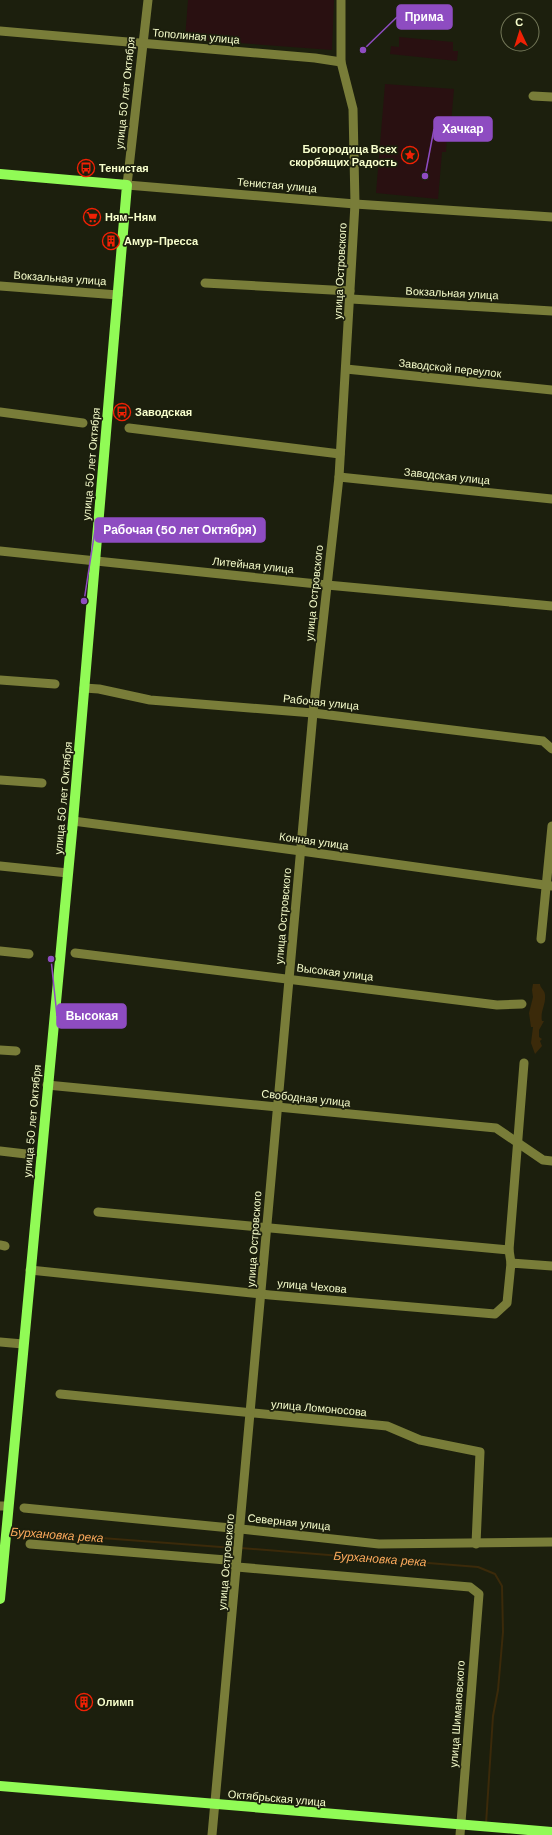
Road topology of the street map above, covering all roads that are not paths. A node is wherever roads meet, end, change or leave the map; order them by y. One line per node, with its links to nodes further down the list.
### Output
1 (148, 0): 4 (street, улица 50 лет Октября)
2 (341, 0): 5 (street, улица Островского)
3 (0, 31): 4 (street, Тополиная улица)
4 (143, 44): 5 (street, Тополиная улица); 9 (street, улица 50 лет Октября)
5 (341, 62): 10 (street, улица Островского)
6 (533, 96): 7 (street)
7 (552, 98)
8 (0, 174): 9 (main road, Тенистая улица)
9 (127, 185): 10 (street, Тенистая улица); 14 (main road, улица 50 лет Октября)
10 (355, 204): 11 (street, Тенистая улица); 15 (street, улица Островского)
11 (552, 217)
12 (205, 283): 15 (street, Вокзальная улица)
13 (0, 286): 14 (street, Вокзальная улица)
14 (118, 295): 26 (main road, улица 50 лет Октября)
15 (351, 295): 16 (street, Вокзальная улица); 17 (street, улица Островского)
16 (552, 311)
17 (346, 370): 18 (street, Заводской переулок); 22 (street, улица Островского)
18 (552, 390)
19 (0, 412): 20 (street)
20 (83, 423)
21 (129, 428): 22 (street)
22 (340, 454): 23 (street, улица Островского)
23 (339, 477): 24 (street, Заводская улица); 27 (street, улица Островского)
24 (552, 499)
25 (0, 551): 26 (street, Литейная улица)
26 (95, 560): 27 (street, Литейная улица); 31 (main road, улица 50 лет Октября)
27 (327, 585): 28 (street, Литейная улица); 32 (street, улица Островского)
28 (552, 606)
29 (0, 680): 30 (street)
30 (55, 684)
31 (84, 688): 32 (street, Рабочая улица); 36 (main road, улица 50 лет Октября)
32 (313, 713): 33 (street, Рабочая улица); 38 (street, улица Островского)
33 (552, 749)
34 (0, 780): 35 (street)
35 (42, 784)
36 (73, 821): 38 (street, Конная улица); 40 (main road, улица 50 лет Октября)
37 (552, 826): 41 (street)
38 (301, 851): 41 (street, Конная улица); 46 (street, улица Островского)
39 (0, 866): 40 (street)
40 (68, 873): 51 (main road, улица 50 лет Октября)
41 (550, 886): 42 (street)
42 (541, 939)
43 (0, 952): 45 (street)
44 (75, 953): 46 (street, Высокая улица)
45 (29, 954)
46 (290, 979): 47 (street, Высокая улица); 52 (street, улица Островского)
47 (522, 1004)
48 (0, 1050): 49 (street)
49 (16, 1051)
50 (524, 1063): 53 (street, улица Чехова)
51 (47, 1084): 52 (street, Свободная улица); 62 (main road, улица 50 лет Октября)
52 (276, 1108): 53 (street, Свободная улица); 58 (street, улица Островского)
53 (518, 1145): 56 (street, Свободная улица); 59 (street, улица Чехова)
54 (0, 1151): 55 (street)
55 (26, 1154)
56 (552, 1161)
57 (98, 1212): 58 (street)
58 (267, 1228): 59 (street); 63 (street, улица Островского)
59 (509, 1250): 60 (street, улица Чехова)
60 (511, 1263): 61 (street); 63 (street, улица Чехова)
61 (552, 1266)
62 (30, 1270): 63 (street, улица Чехова); 65 (main road, улица 50 лет Октября)
63 (262, 1294): 67 (street, улица Островского)
64 (0, 1342): 65 (street)
65 (22, 1344): 68 (main road, улица 50 лет Октября)
66 (60, 1394): 67 (street, улица Ломоносова)
67 (251, 1413): 70 (street, улица Островского); 73 (street, улица Ломоносова)
68 (4, 1506): 75 (main road, улица 50 лет Октября)
69 (24, 1508): 70 (street, Северная улица)
70 (241, 1529): 73 (street, Северная улица); 74 (street, улица Островского)
71 (552, 1542): 73 (street, Северная улица)
72 (30, 1544): 74 (street)
73 (476, 1544)
74 (237, 1564): 77 (street, улица Островского); 78 (street, улица Шимановского)
75 (0, 1599)
76 (0, 1786): 77 (main road, Октябрьская улица)
77 (216, 1804): 78 (main road, Октябрьская улица); 80 (street, улица Островского)
78 (460, 1830): 79 (main road, Октябрьская улица)
79 (552, 1832)
80 (212, 1835)

